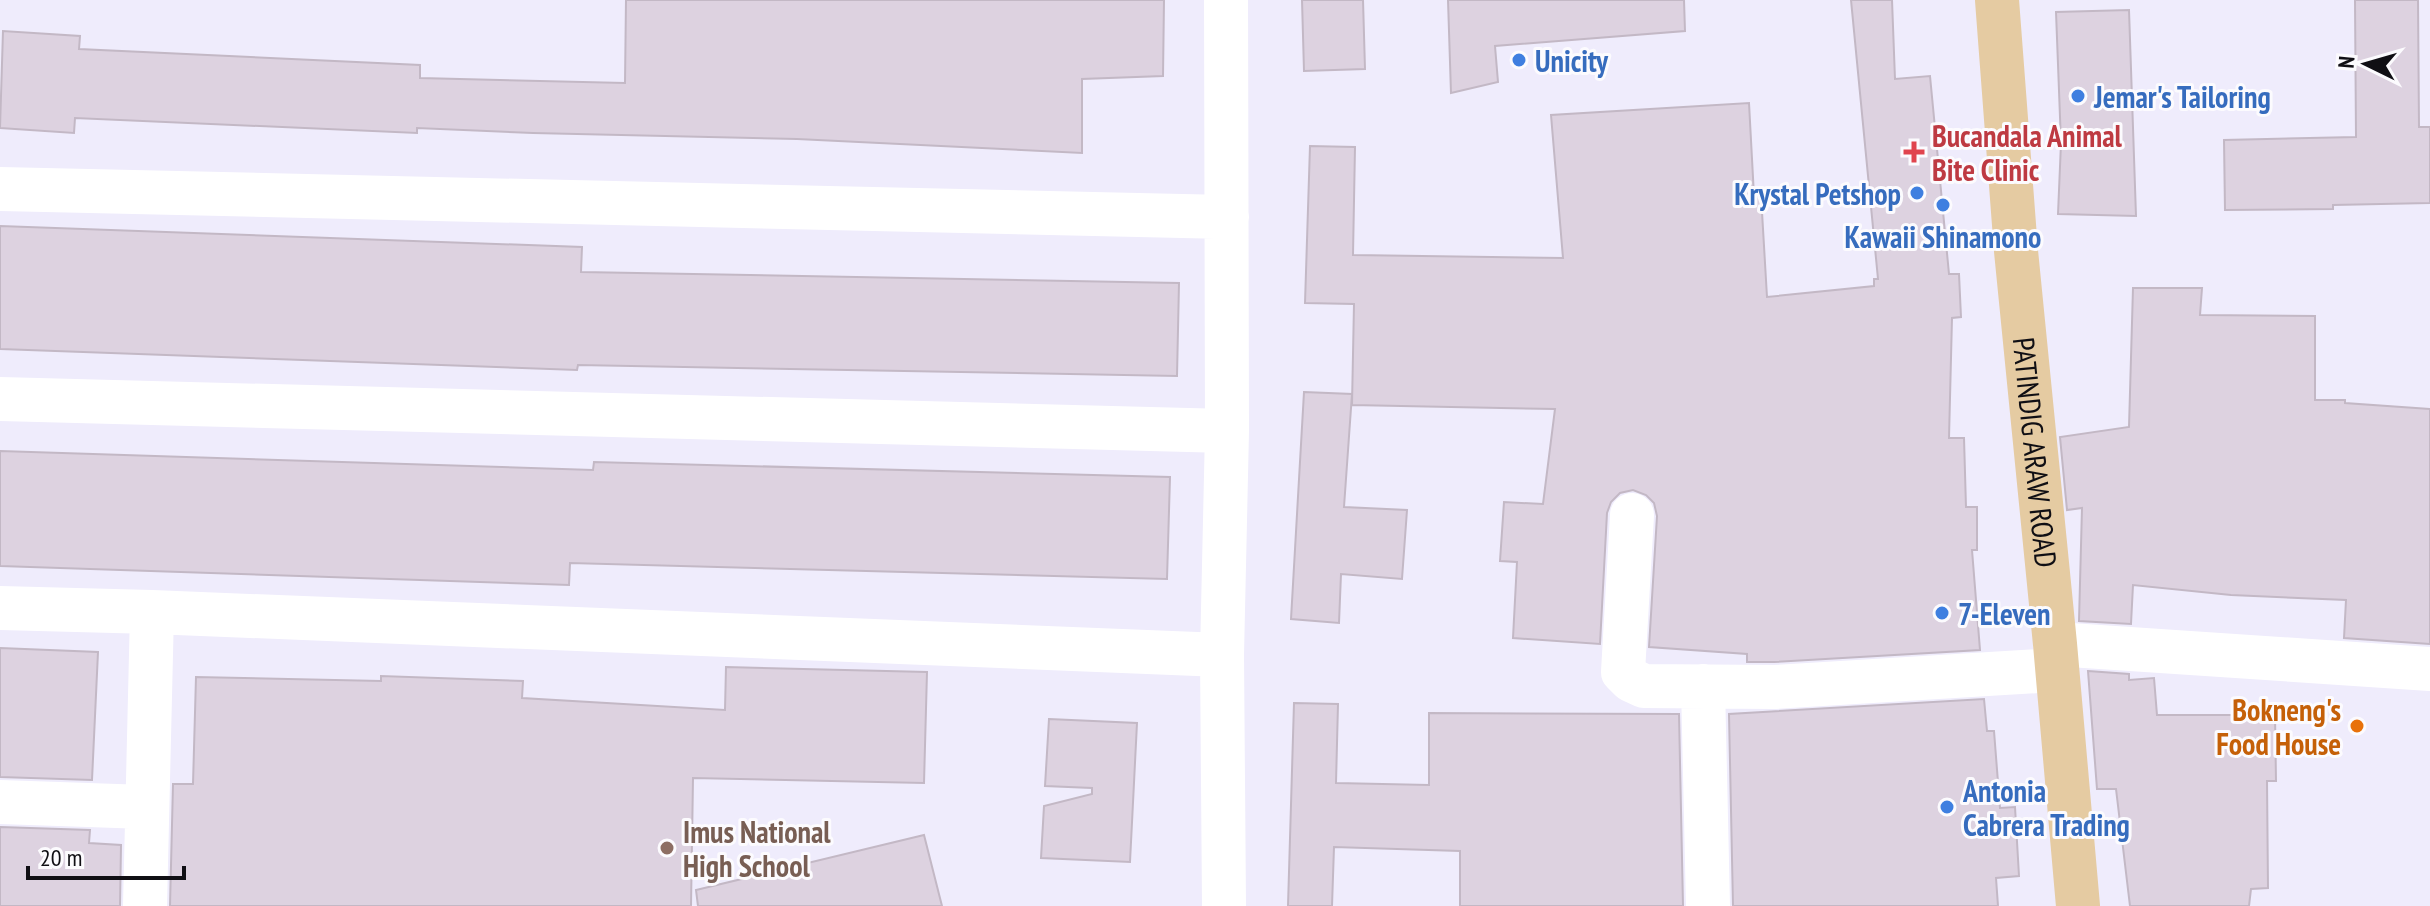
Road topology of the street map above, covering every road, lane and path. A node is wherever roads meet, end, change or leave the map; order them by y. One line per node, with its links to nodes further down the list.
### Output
1 (1226, 0): 4 (street)
2 (1997, 0): 11 (main road, PATINDIG ARAW ROAD)
3 (0, 189): 4 (street)
4 (1227, 217): 6 (street)
5 (0, 399): 6 (street)
6 (1227, 431): 10 (street)
7 (1632, 515): 13 (street)
8 (0, 608): 9 (street)
9 (152, 612): 10 (street); 15 (street)
10 (1222, 655): 17 (street)
11 (2056, 657): 12 (street); 13 (street); 19 (main road, PATINDIG ARAW ROAD)
12 (2430, 669)
13 (1703, 686): 18 (street)
14 (0, 802): 15 (street)
15 (146, 807): 16 (street)
16 (145, 906)
17 (1224, 906)
18 (1708, 906)
19 (2078, 906)

